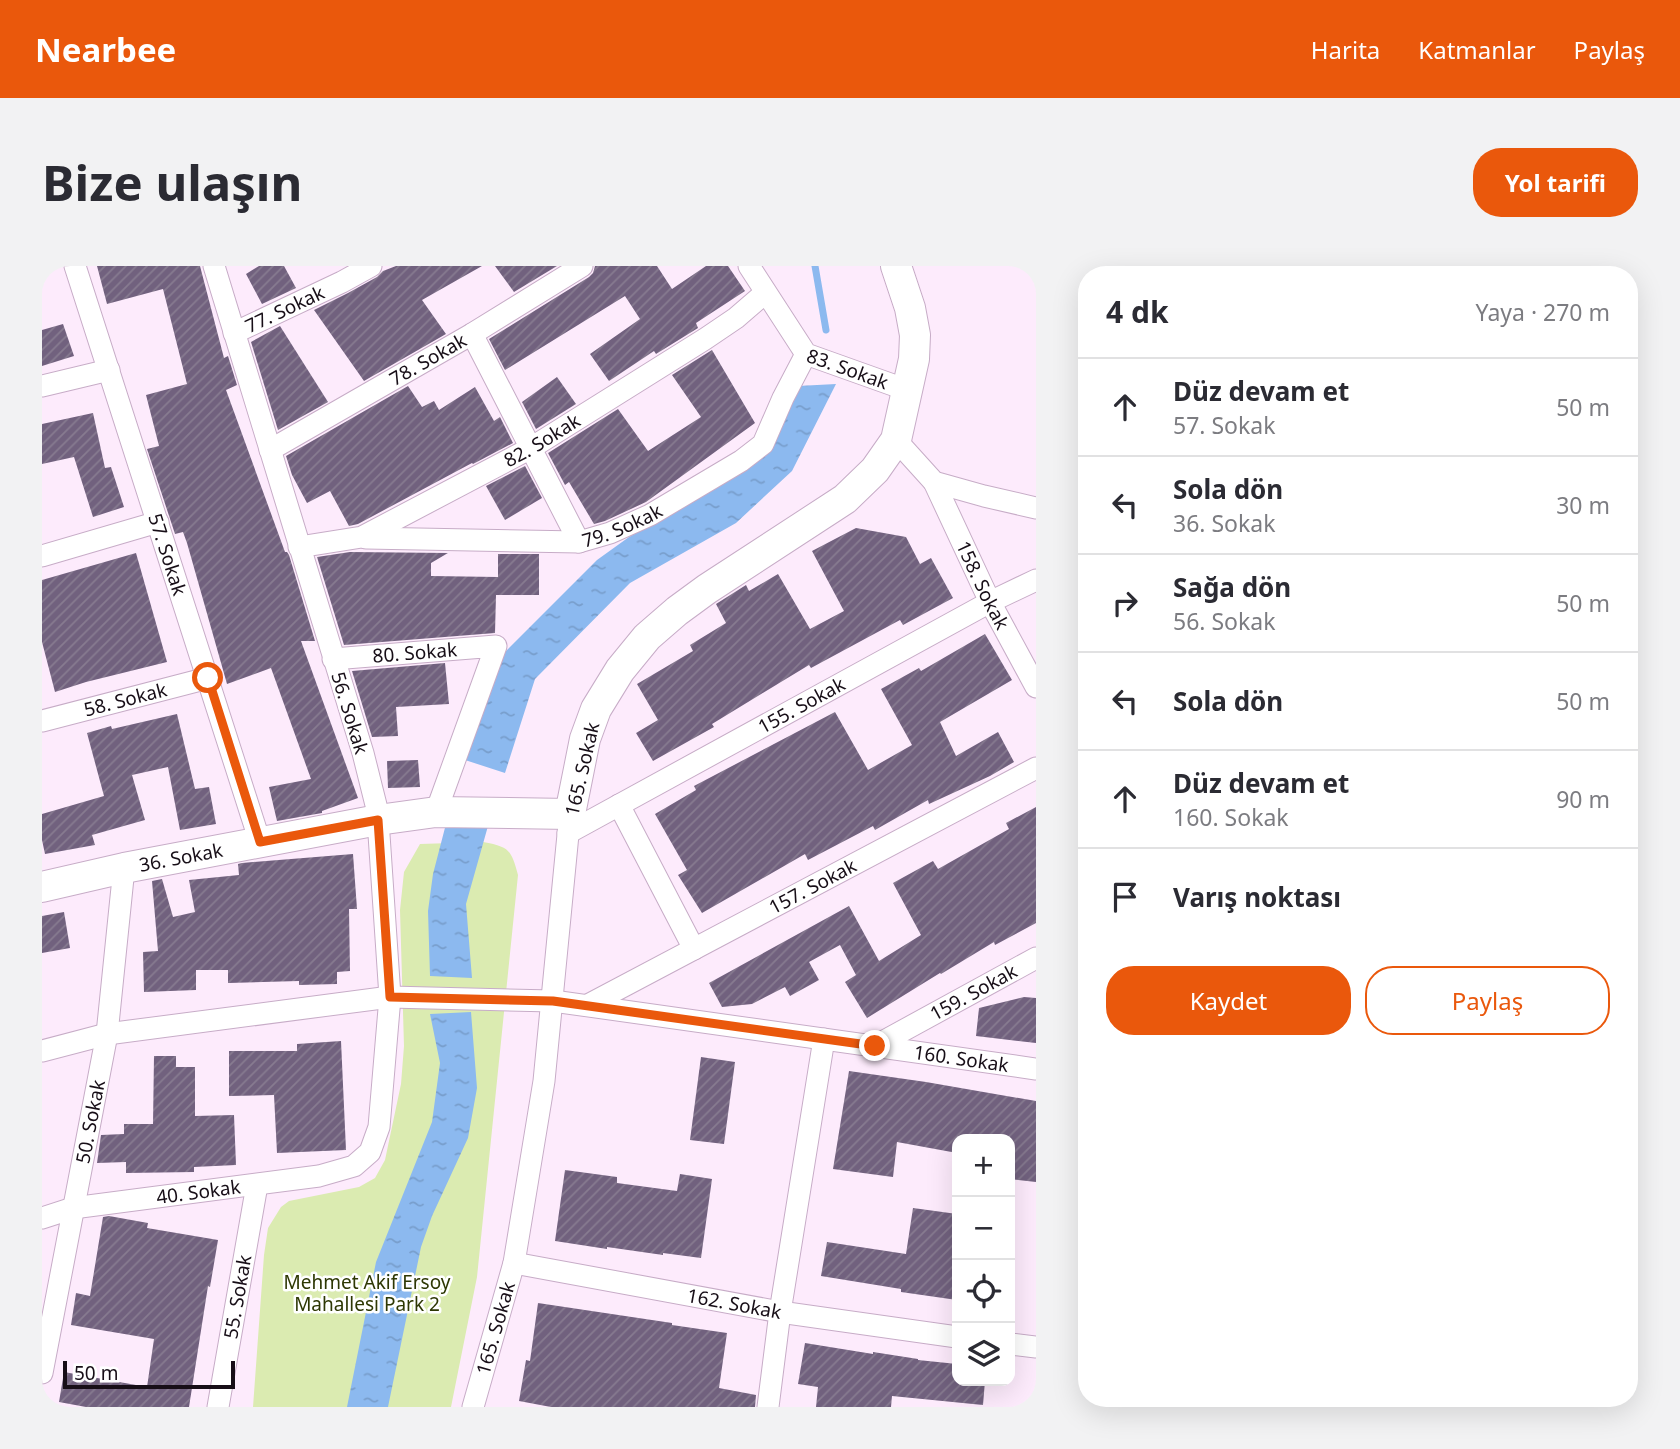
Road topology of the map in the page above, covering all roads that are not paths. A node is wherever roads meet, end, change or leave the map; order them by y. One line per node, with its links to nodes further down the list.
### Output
1 (214, 266): 8 (street, 56. Sokak)
2 (371, 266): 8 (street, 77. Sokak)
3 (582, 266): 9 (street, 78. Sokak)
4 (749, 266): 7 (street, 83. Sokak)
5 (896, 266): 13 (main road, 165. Sokak)
6 (80, 267): 11 (street, 57. Sokak)
7 (765, 293): 10 (street, 83. Sokak); 15 (street, 82. Sokak)
8 (234, 333): 16 (street, 56. Sokak)
9 (472, 334): 15 (street); 16 (street, 78. Sokak)
10 (806, 354): 13 (street, 83. Sokak); 21 (street, 79. Sokak)
11 (109, 370): 12 (street); 19 (street, 57. Sokak)
12 (42, 386)
13 (907, 390): 14 (main road, 165. Sokak)
14 (896, 440): 17 (street, 158. Sokak); 34 (main road, 165. Sokak)
15 (531, 448): 20 (street, 82. Sokak); 21 (street)
16 (270, 450): 22 (street, 56. Sokak)
17 (934, 482): 18 (street); 25 (street, 158. Sokak)
18 (1036, 508)
19 (158, 522): 23 (street); 27 (street, 57. Sokak)
20 (362, 537): 21 (street, 79. Sokak); 22 (street, 82. Sokak)
21 (579, 542)
22 (299, 547): 26 (street, 56. Sokak)
23 (42, 556)
24 (1036, 580): 25 (street, 155. Sokak)
25 (990, 602): 28 (street, 158. Sokak); 31 (street, 155. Sokak)
26 (333, 659): 32 (street, 80. Sokak); 33 (street, 56. Sokak)
27 (208, 678): 29 (street, 58. Sokak); 35 (street, 57. Sokak)
28 (1036, 687)
29 (42, 721)
30 (1036, 768): 38 (street, 157. Sokak)
31 (619, 805): 34 (street, 155. Sokak); 38 (street)
32 (436, 812): 33 (main road, 36. Sokak); 34 (main road, 36. Sokak)
33 (378, 820): 35 (main road, 36. Sokak); 40 (street, 56. Sokak)
34 (569, 823): 41 (street, 165. Sokak)
35 (260, 842): 36 (main road, 36. Sokak)
36 (124, 868): 37 (main road, 36. Sokak); 43 (street, 50. Sokak)
37 (42, 887)
38 (694, 949): 42 (street, 157. Sokak)
39 (1036, 958): 45 (street, 159. Sokak)
40 (390, 997): 41 (street, 160. Sokak); 43 (street, 160. Sokak); 48 (street, 56. Sokak)
41 (553, 1001): 42 (street, 160. Sokak); 52 (street, 165. Sokak)
42 (588, 1005): 44 (street, 160. Sokak)
43 (107, 1034): 46 (street, 160. Sokak); 50 (street, 50. Sokak)
44 (824, 1039): 45 (street, 160. Sokak); 53 (street)
45 (875, 1046): 47 (street, 160. Sokak)
46 (42, 1051)
47 (1036, 1069)
48 (354, 1167): 49 (street, 40. Sokak)
49 (257, 1185): 50 (street, 40. Sokak); 58 (street, 55. Sokak)
50 (73, 1208): 51 (street, 40. Sokak); 57 (street, 50. Sokak)
51 (42, 1218)
52 (514, 1264): 53 (street, 162. Sokak); 59 (street, 165. Sokak)
53 (780, 1312): 54 (street, 162. Sokak); 60 (street)
54 (952, 1336)
55 (1015, 1345): 56 (street)
56 (1036, 1348)
57 (42, 1373)
58 (218, 1407)
59 (473, 1407)
60 (768, 1407)

